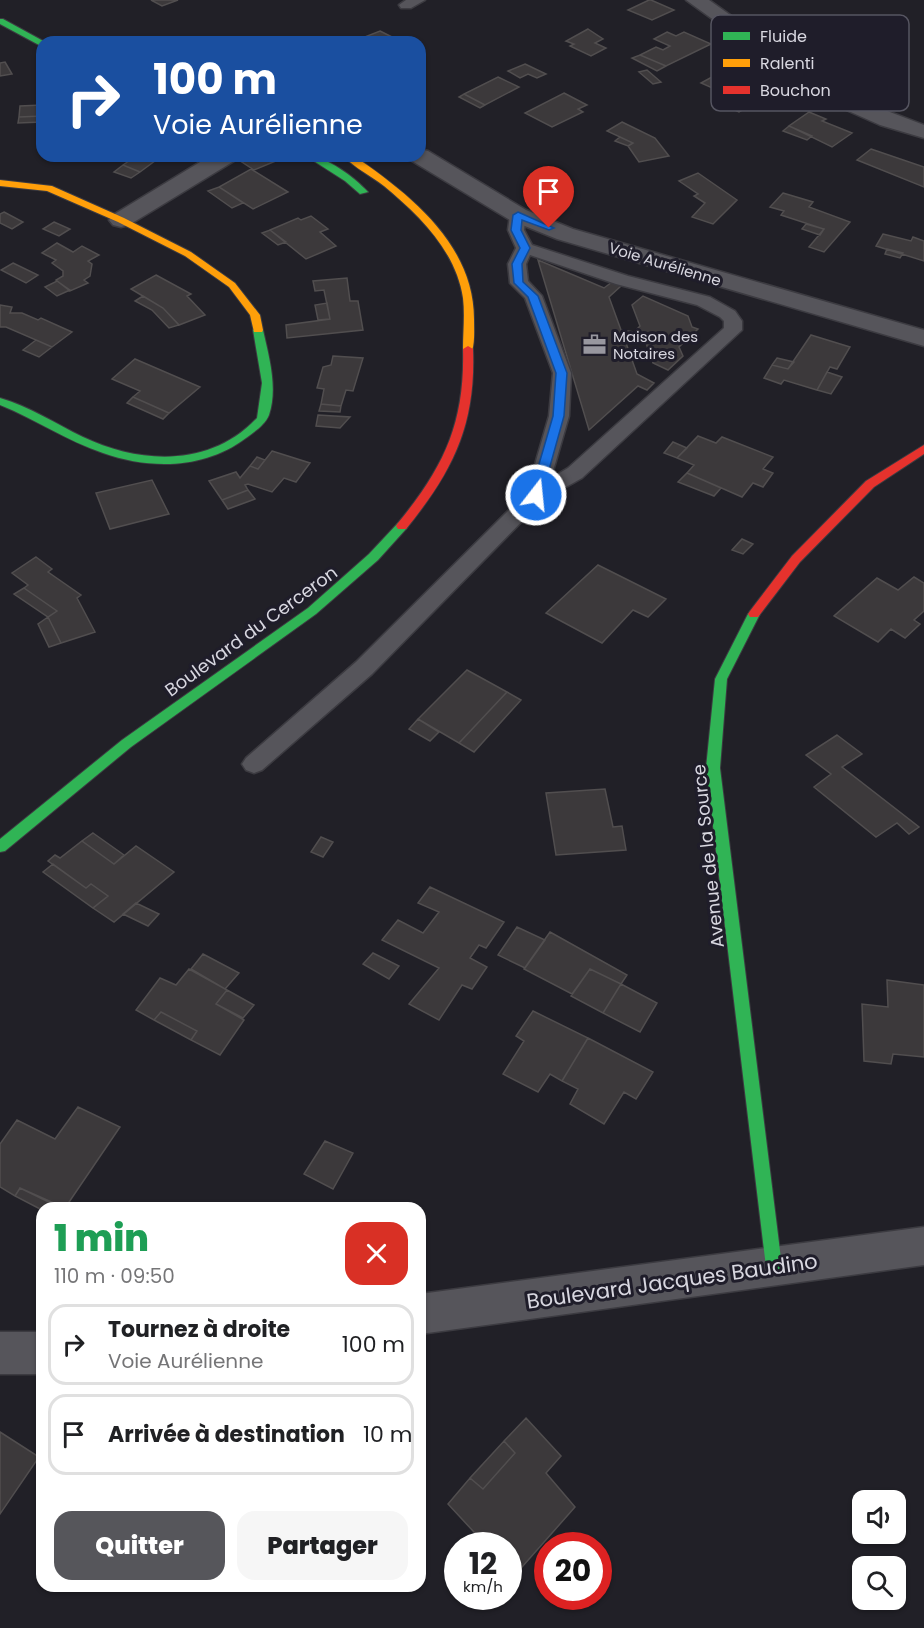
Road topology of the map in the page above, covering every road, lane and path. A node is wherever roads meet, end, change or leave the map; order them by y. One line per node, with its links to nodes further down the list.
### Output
1 (696, 0): 2 (street)
2 (717, 15)
3 (0, 21): 4 (street)
4 (36, 40)
5 (866, 111): 6 (street)
6 (924, 132)
7 (426, 160): 13 (street, Voie Aurélienne)
8 (216, 162): 14 (street)
9 (321, 162): 12 (street)
10 (356, 162): 17 (street, Boulevard du Cerceron)
11 (0, 183): 14 (street)
12 (370, 198)
13 (518, 215): 15 (lane); 18 (street, Voie Aurélienne)
14 (121, 220): 19 (street)
15 (525, 248): 21 (lane); 21 (lane)
16 (452, 300): 17 (street, Boulevard du Cerceron)
17 (468, 327): 23 (street, Boulevard du Cerceron)
18 (924, 338)
19 (0, 401)
20 (924, 449): 25 (street, Avenue de la Source)
21 (536, 495): 22 (lane)
22 (254, 764)
23 (0, 847)
24 (924, 1246): 25 (street, Boulevard Jacques Baudino)
25 (774, 1267): 26 (street, Boulevard Jacques Baudino)
26 (426, 1313)
27 (0, 1353): 28 (street)
28 (36, 1353)

